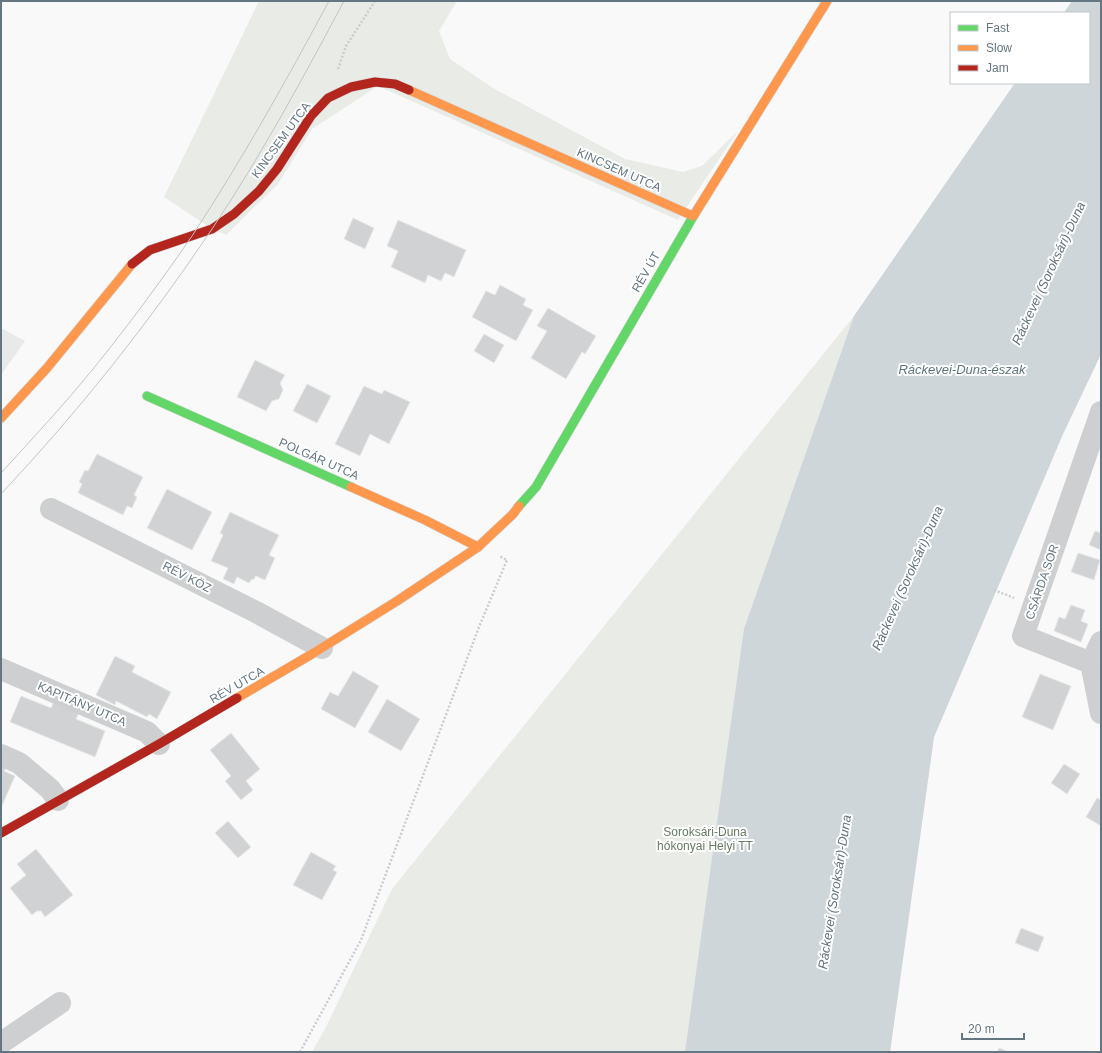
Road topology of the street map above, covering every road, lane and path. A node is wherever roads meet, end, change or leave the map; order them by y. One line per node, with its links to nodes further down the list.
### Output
1 (375, 1): 3 (path)
2 (827, 1): 4 (street, RÉV ÚT)
3 (328, 98): 4 (street, KINCSEM UTCA); 7 (street, KINCSEM UTCA)
4 (692, 216): 9 (street, RÉV ÚT)
5 (147, 396): 9 (street, POLGÁR UTCA)
6 (1101, 412): 14 (street, CSÁRDA SOR)
7 (1, 418)
8 (51, 509): 13 (street, RÉV KÖZ)
9 (478, 547): 13 (street, RÉV UTCA); 23 (path)
10 (994, 590): 11 (path)
11 (1015, 599)
12 (1101, 642): 14 (street)
13 (322, 648): 17 (street, RÉV UTCA)
14 (1091, 663): 16 (street)
15 (1, 669): 17 (street, KAPITÁNY UTCA)
16 (1101, 713)
17 (159, 744): 19 (street, RÉV UTCA)
18 (1, 756): 19 (street)
19 (58, 800): 20 (street, RÉV UTCA)
20 (1, 833)
21 (60, 1003): 22 (street)
22 (1, 1043)
23 (300, 1052)

